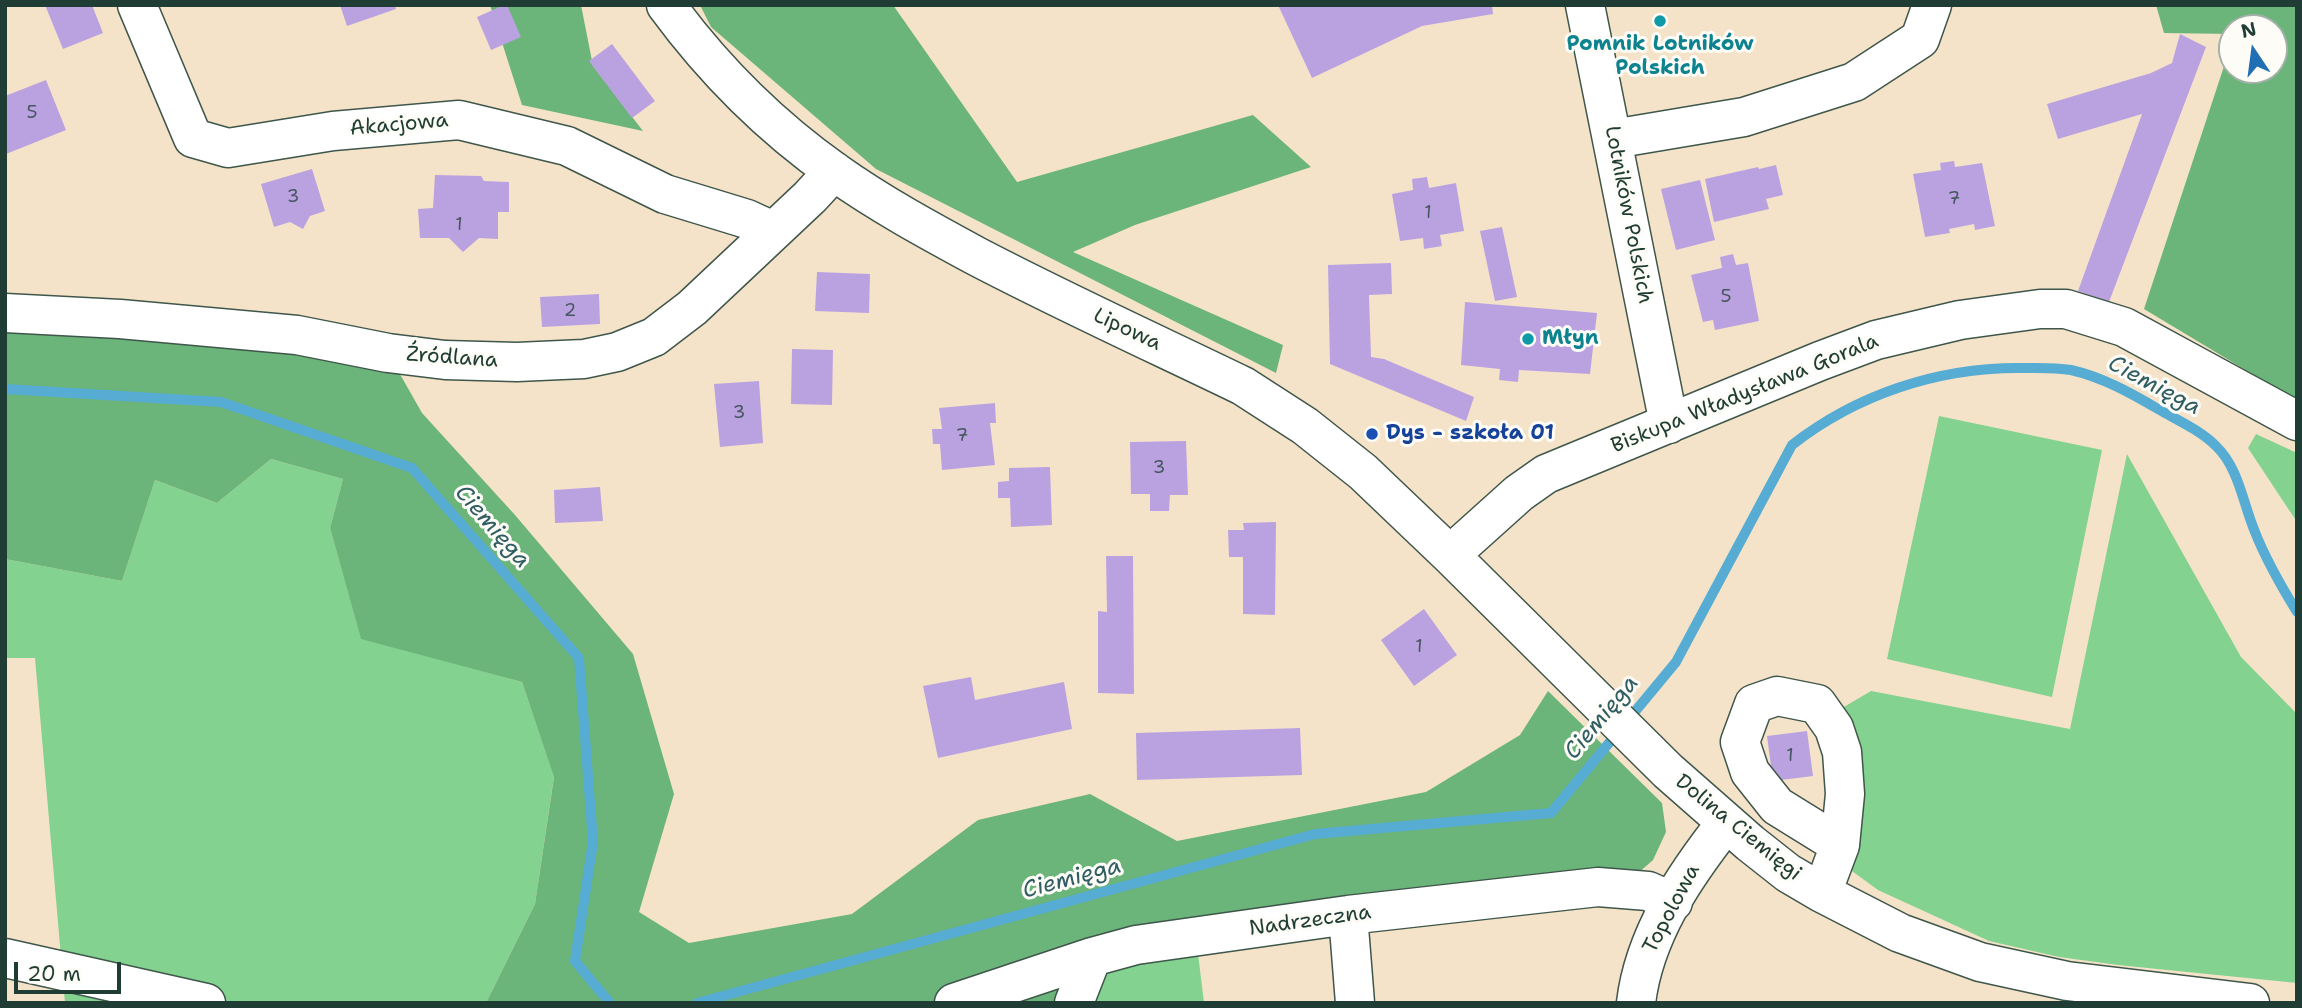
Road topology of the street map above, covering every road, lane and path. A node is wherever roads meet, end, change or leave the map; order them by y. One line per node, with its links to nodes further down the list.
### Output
1 (137, 5): 7 (street, Akacjowa)
2 (666, 5): 6 (street, Lipowa)
3 (1585, 5): 5 (street, Lotników Polskich)
4 (1932, 5): 5 (street)
5 (1613, 139): 10 (street, Lotników Polskich)
6 (834, 171): 7 (street, Źródlana); 11 (street, Lipowa)
7 (773, 231): 8 (street, Źródlana)
8 (5, 313)
9 (2297, 422): 10 (street, Biskupa Władysława Gorala)
10 (1669, 424): 11 (street, Biskupa Władysława Gorala)
11 (1450, 555): 12 (street, Lipowa)
12 (1574, 678): 13 (street, Dolina Ciemięgi)
13 (1726, 823): 15 (street, Dolina Ciemięgi); 16 (street, Topolowa)
14 (1840, 845): 15 (street)
15 (1822, 893): 25 (street, Dolina Ciemięgi)
16 (1673, 902): 17 (street, Nadrzeczna); 24 (street, Topolowa)
17 (1348, 915): 18 (street, Nadrzeczna); 23 (street)
18 (1092, 957): 21 (street, Nadrzeczna); 22 (street)
19 (5, 958): 20 (street)
20 (206, 1003)
21 (954, 1003)
22 (1074, 1003)
23 (1355, 1003)
24 (1636, 1003)
25 (2250, 1003)

